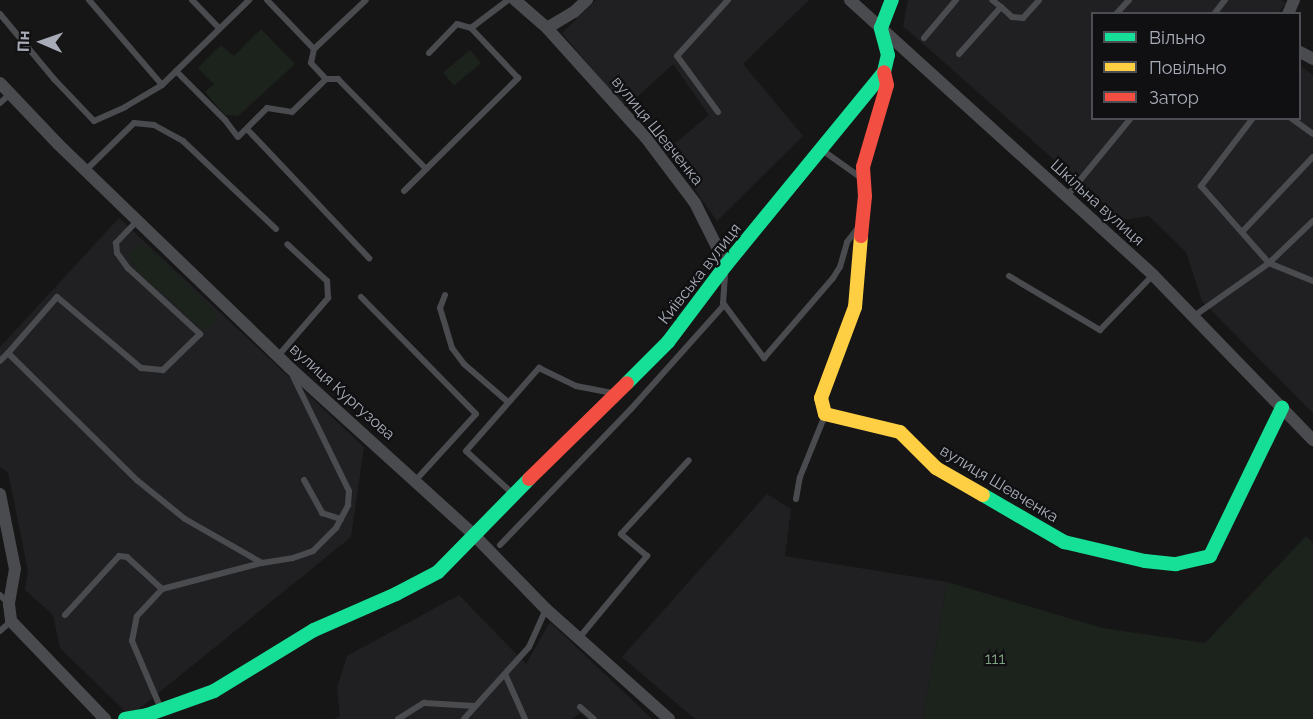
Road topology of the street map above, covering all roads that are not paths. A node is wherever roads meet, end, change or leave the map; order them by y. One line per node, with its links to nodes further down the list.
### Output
1 (89, 0): 33 (lane)
2 (192, 0): 21 (lane)
3 (249, 0): 21 (lane)
4 (267, 0): 26 (lane)
5 (366, 0): 26 (lane)
6 (508, 0): 22 (lane)
7 (515, 0): 23 (street, вулиця Шевченка)
8 (586, 0): 23 (street)
9 (728, 0): 36 (lane)
10 (849, 0): 24 (street, Шкільна вулиця)
11 (892, 0): 24 (street)
12 (956, 0): 25 (lane)
13 (992, 0): 17 (lane)
14 (1039, 0): 17 (lane)
15 (1129, 0): 18 (lane)
16 (1225, 0): 19 (lane)
17 (1000, 7): 28 (lane)
18 (1118, 12)
19 (1216, 12)
20 (0, 14): 33 (lane)
21 (219, 28): 29 (lane)
22 (471, 28): 27 (lane); 44 (lane)
23 (547, 28): 57 (street, вулиця Шевченка)
24 (881, 28): 30 (street); 48 (street, Шкільна вулиця)
25 (924, 38)
26 (314, 49): 31 (lane)
27 (429, 53)
28 (959, 54)
29 (176, 71): 33 (lane); 40 (lane)
30 (884, 72): 42 (street, Київська вулиця); 46 (street)
31 (326, 79): 40 (lane); 44 (lane)
32 (0, 83): 34 (street, вулиця Кургузова)
33 (162, 85)
34 (10, 94): 35 (lane); 45 (street, вулиця Кургузова)
35 (0, 103)
36 (718, 112)
37 (1129, 120): 48 (lane)
38 (1251, 120): 53 (lane)
39 (1294, 120): 41 (lane)
40 (247, 129): 55 (lane)
41 (1313, 134)
42 (822, 149): 46 (lane); 57 (street, Київська вулиця)
43 (1313, 157): 53 (lane)
44 (426, 169): 47 (lane)
45 (86, 170): 49 (street, вулиця Кургузова); 52 (lane)
46 (865, 181): 50 (street)
47 (404, 190)
48 (1066, 196): 58 (street, Шкільна вулиця)
49 (139, 220): 65 (lane); 66 (street, вулиця Кургузова)
50 (863, 221): 63 (lane); 72 (street)
51 (1313, 221): 56 (lane)
52 (276, 229)
53 (1242, 232): 56 (lane)
54 (287, 244): 66 (lane)
55 (369, 258)
56 (1269, 263): 60 (lane); 64 (lane)
57 (726, 265): 63 (lane); 69 (street, Київська вулиця)
58 (1153, 275): 59 (lane); 64 (street, Шкільна вулиця)
59 (1009, 276)
60 (1313, 280)
61 (445, 295): 70 (lane)
62 (361, 297): 76 (lane)
63 (724, 305): 82 (lane)
64 (1194, 316): 71 (street, Шкільна вулиця)
65 (8, 353): 67 (lane); 83 (lane)
66 (278, 356): 68 (street, вулиця Кургузова)
67 (0, 361)
68 (290, 368): 76 (street, вулиця Кургузова); 80 (lane)
69 (614, 394): 70 (lane); 78 (street, Київська вулиця)
70 (508, 402): 78 (lane)
71 (1282, 408): 72 (street, вулиця Шевченка); 73 (street, Шкільна вулиця)
72 (825, 414): 79 (lane)
73 (1313, 440)
74 (689, 460): 90 (lane)
75 (304, 480): 80 (lane)
76 (415, 482): 81 (street, вулиця Кургузова)
77 (0, 494): 85 (street)
78 (514, 496): 81 (street, Київська вулиця)
79 (796, 500)
80 (341, 519): 83 (lane)
81 (473, 534): 86 (street, вулиця Кургузова); 94 (street, Київська вулиця)
82 (500, 545)
83 (262, 563): 84 (lane)
84 (162, 589): 87 (lane); 94 (lane)
85 (4, 600): 88 (street)
86 (546, 609): 90 (street, вулиця Кургузова); 91 (lane)
87 (65, 615)
88 (11, 621): 89 (lane); 95 (street)
89 (0, 631)
90 (579, 639): 101 (street, вулиця Кургузова)
91 (505, 674): 92 (lane); 99 (lane)
92 (475, 706): 97 (lane); 98 (lane)
93 (580, 707): 100 (lane)
94 (162, 711): 96 (street, Київська вулиця)
95 (105, 719)
96 (125, 719)
97 (398, 719)
98 (464, 719)
99 (525, 719)
100 (594, 719)
101 (669, 719)

